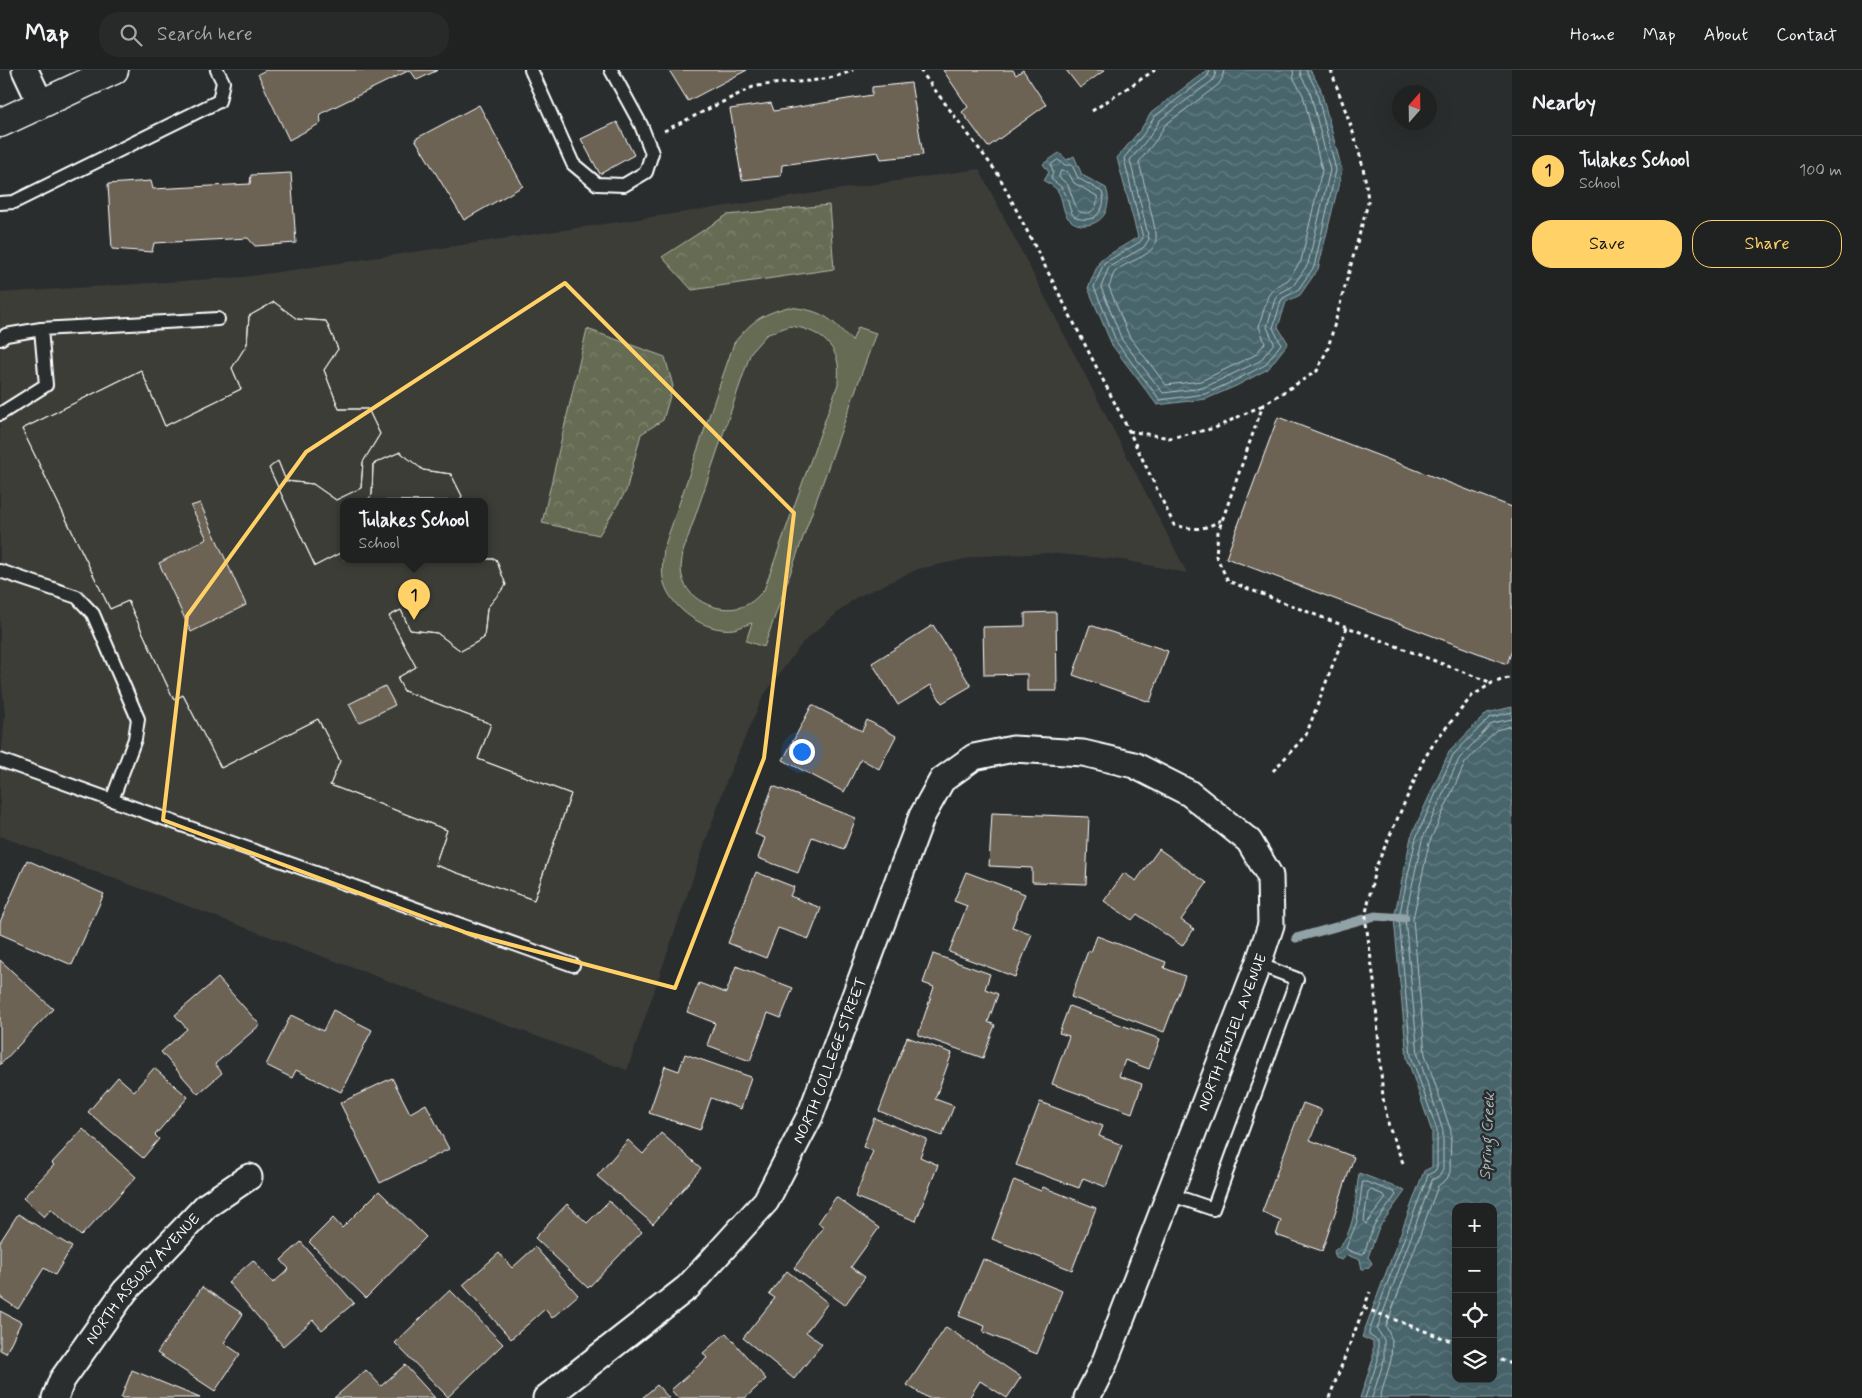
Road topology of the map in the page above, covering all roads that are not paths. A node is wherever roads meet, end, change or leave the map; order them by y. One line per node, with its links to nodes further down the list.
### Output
1 (25, 70): 6 (street)
2 (114, 70): 6 (street)
3 (217, 70): 8 (lane)
4 (531, 70): 5 (lane)
5 (611, 70)
6 (41, 104): 7 (street)
7 (0, 123)
8 (0, 203)
9 (218, 318): 10 (lane)
10 (41, 329): 11 (lane); 12 (lane)
11 (0, 339)
12 (0, 414)
13 (0, 571): 16 (lane)
14 (1083, 753): 17 (street, NORTH PENIEL AVENUE); 22 (street, NORTH COLLEGE STREET)
15 (0, 760): 16 (lane)
16 (112, 800): 18 (lane)
17 (1258, 964): 20 (street, NORTH PENIEL AVENUE); 20 (lane)
18 (573, 965)
19 (249, 1177): 21 (street, NORTH ASBURY AVENUE)
20 (1169, 1194): 23 (street, NORTH PENIEL AVENUE)
21 (55, 1398)
22 (546, 1398)
23 (1087, 1398)

